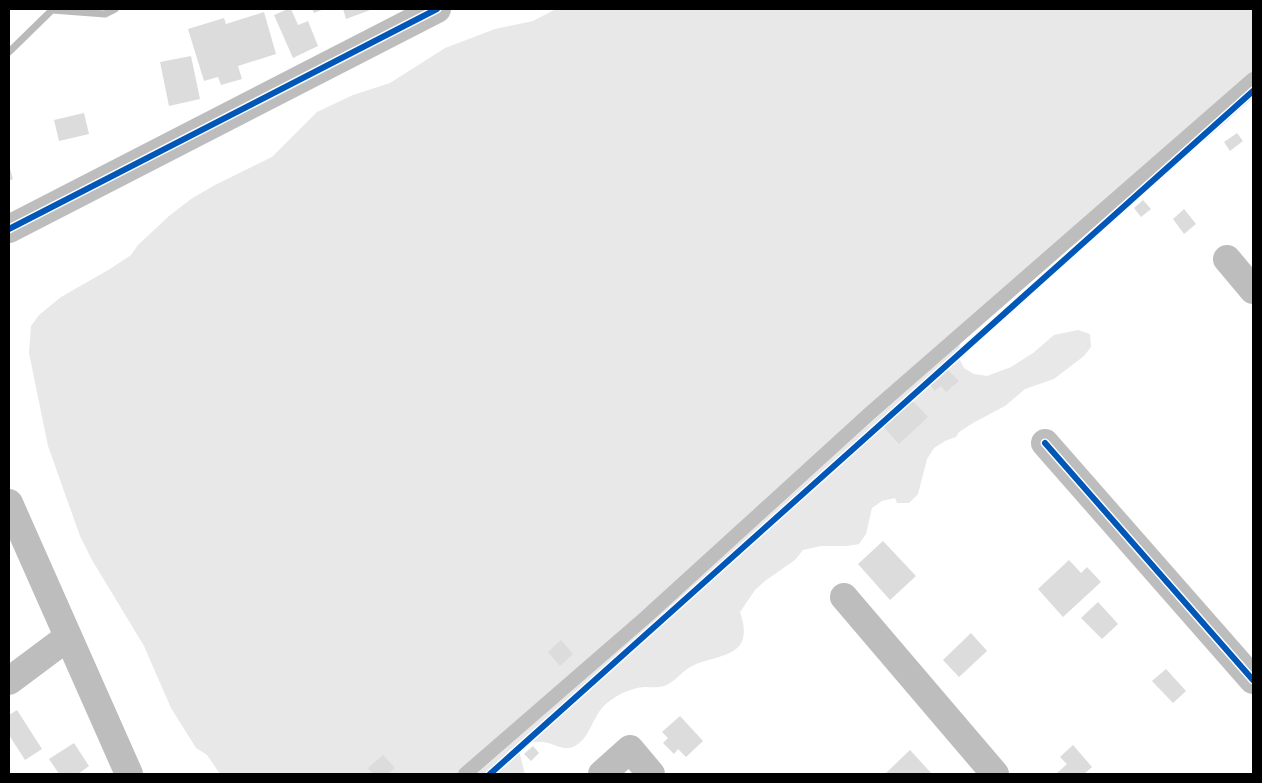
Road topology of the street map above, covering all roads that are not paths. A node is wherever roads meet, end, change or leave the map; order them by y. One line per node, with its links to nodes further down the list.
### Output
1 (437, 9): 3 (street)
2 (1253, 79): 13 (lane)
3 (9, 229)
4 (1227, 259): 5 (street)
5 (1253, 290)
6 (1045, 443): 10 (street)
7 (9, 503): 9 (street)
8 (844, 597): 16 (street)
9 (68, 637): 11 (street); 12 (street)
10 (1253, 680)
11 (9, 681)
12 (129, 774)
13 (466, 774)
14 (602, 774): 15 (street)
15 (651, 774)
16 (996, 774)

